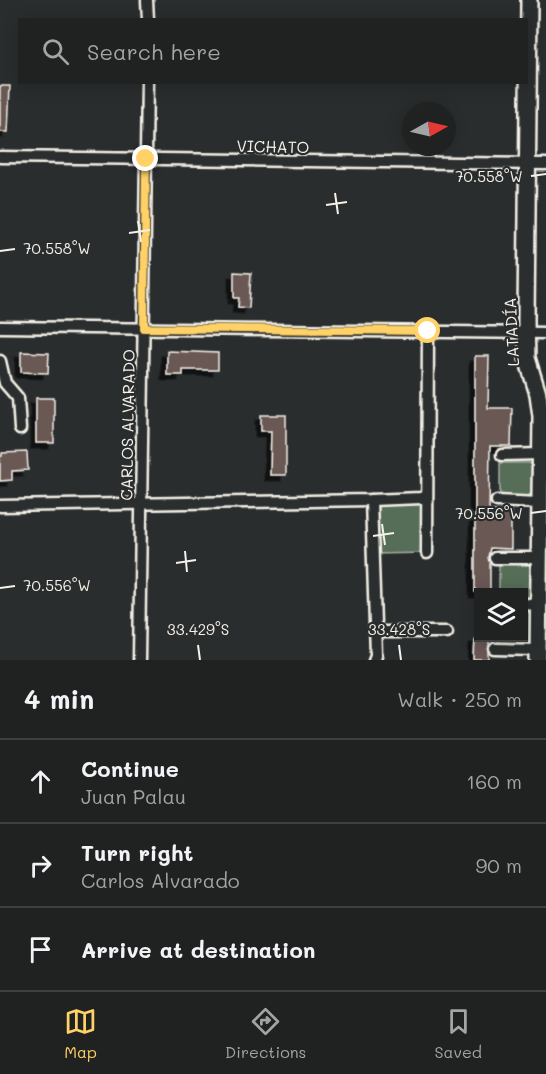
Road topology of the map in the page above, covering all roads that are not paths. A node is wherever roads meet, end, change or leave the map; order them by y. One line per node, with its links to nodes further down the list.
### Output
1 (147, 0): 3 (street)
2 (529, 0): 7 (street, LATADÍA)
3 (148, 18)
4 (147, 84): 6 (street, CARLOS ALVARADO)
5 (0, 158): 6 (street, VICHATO)
6 (146, 159): 7 (street, VICHATO); 10 (street, CARLOS ALVARADO)
7 (528, 164): 8 (street, VICHATO); 12 (street, LATADÍA)
8 (546, 164)
9 (0, 327): 10 (street)
10 (144, 328): 11 (street); 22 (street, CARLOS ALVARADO)
11 (428, 331): 12 (street); 19 (street)
12 (526, 333): 13 (street); 16 (street, LATADÍA)
13 (546, 333)
14 (0, 361): 15 (street)
15 (20, 429)
16 (540, 454): 17 (street); 18 (street, LATADÍA)
17 (502, 455)
18 (543, 477): 23 (street, LATADÍA)
19 (426, 496): 20 (street); 25 (street)
20 (371, 500): 22 (street); 30 (street)
21 (497, 501): 23 (street)
22 (141, 503): 24 (street); 34 (street, CARLOS ALVARADO)
23 (539, 503): 27 (street, LATADÍA)
24 (0, 506)
25 (427, 553)
26 (495, 558): 27 (street)
27 (539, 558): 28 (street, LATADÍA)
28 (542, 582): 29 (street, LATADÍA)
29 (531, 604): 32 (street, LATADÍA)
30 (375, 632): 31 (street); 35 (street)
31 (447, 632)
32 (540, 648): 33 (street)
33 (495, 649)
34 (139, 660)
35 (374, 660)

